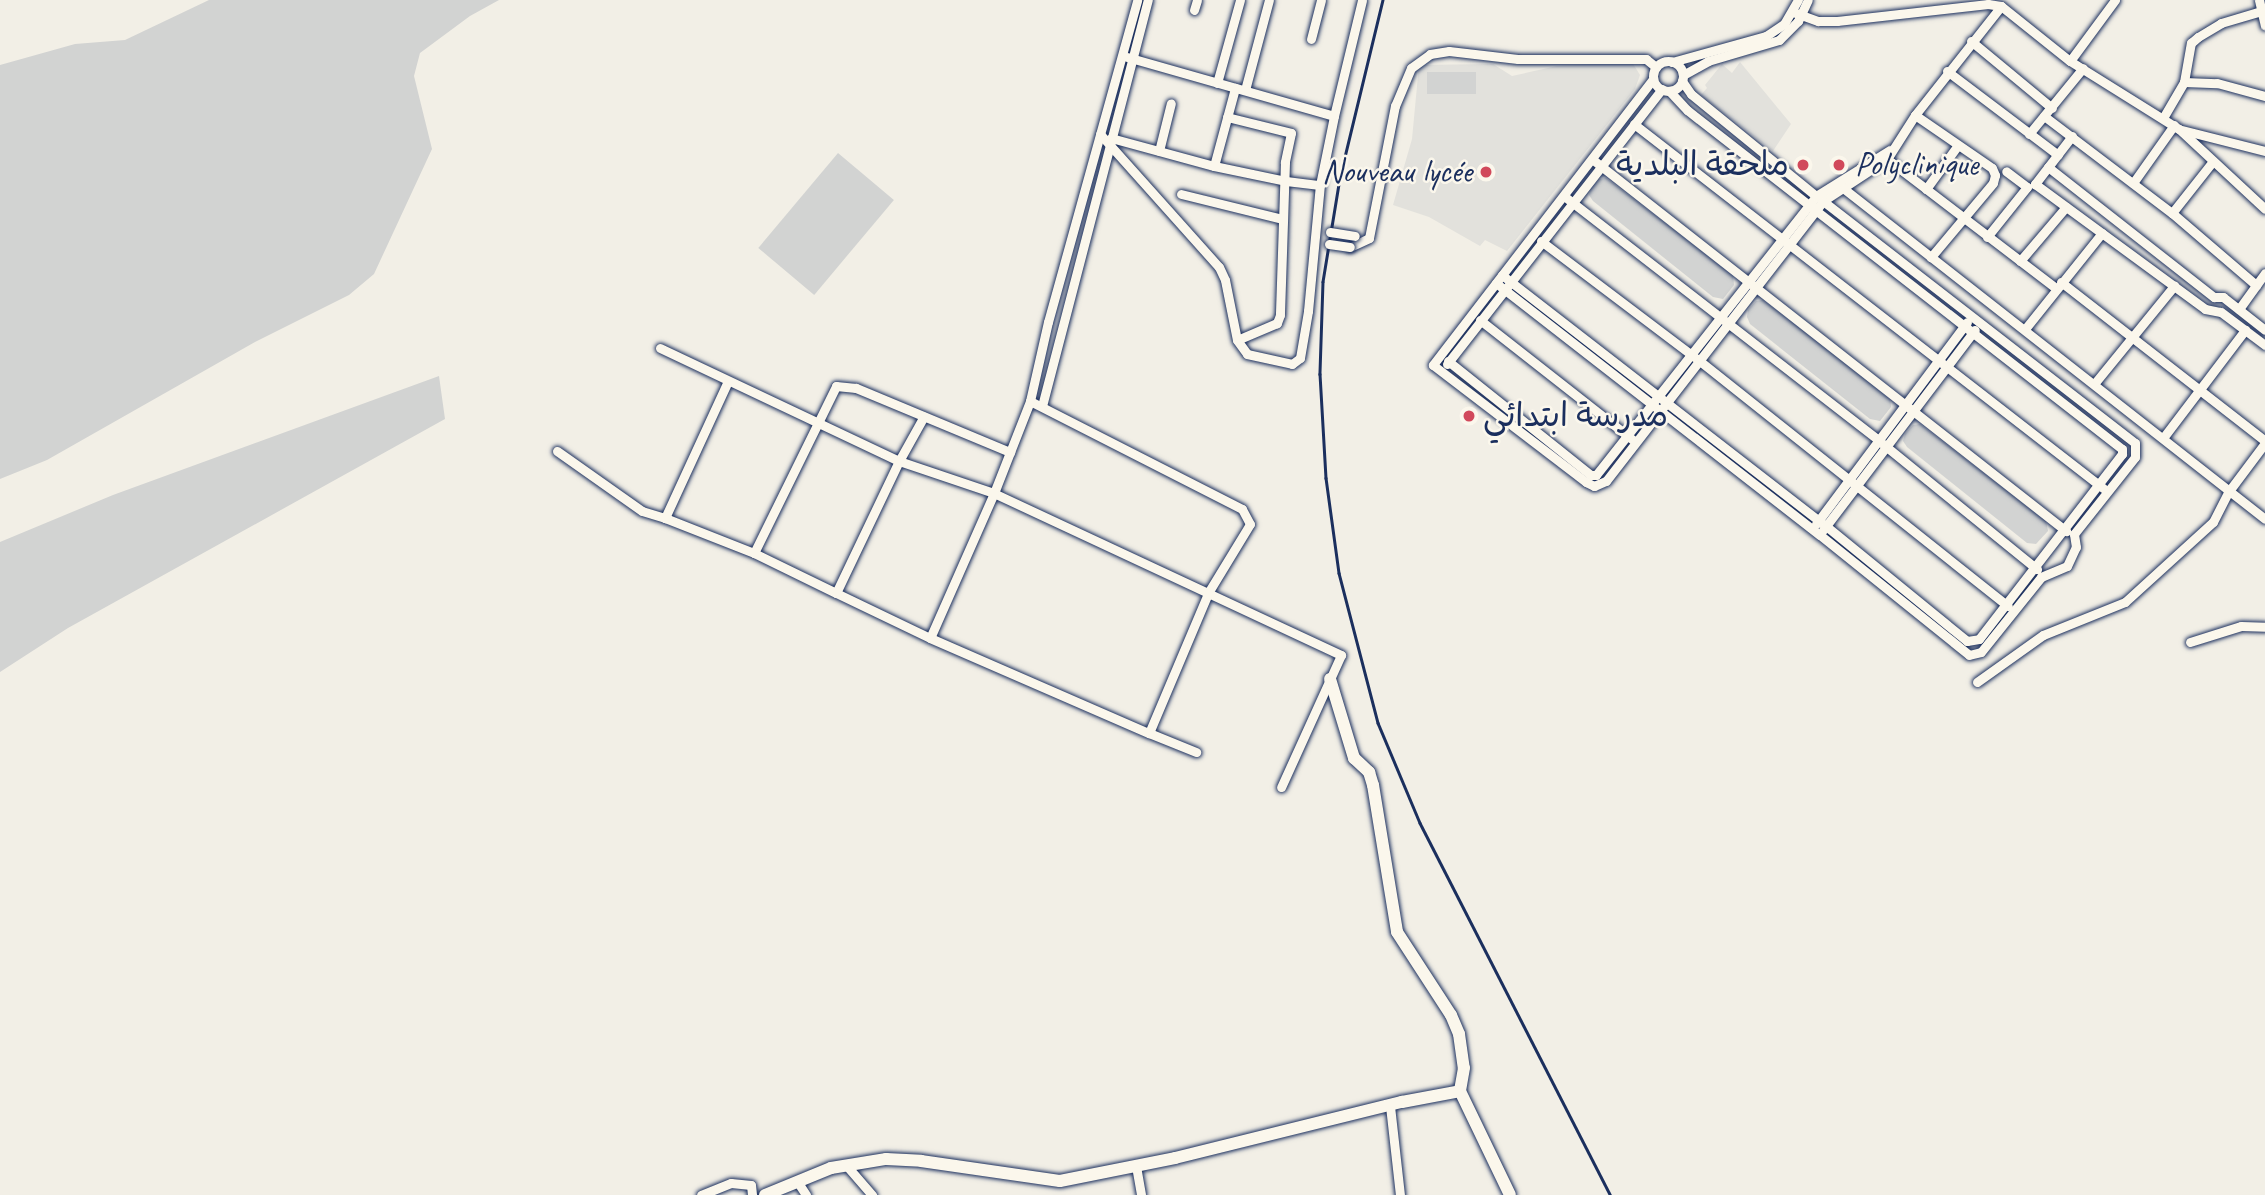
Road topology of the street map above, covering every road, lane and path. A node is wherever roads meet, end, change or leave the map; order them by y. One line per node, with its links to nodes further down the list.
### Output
1 (1136, 0): 19 (street)
2 (1149, 0): 20 (street)
3 (1197, 0): 13 (street)
4 (1240, 0): 29 (street)
5 (1269, 0): 30 (street)
6 (1321, 0): 17 (street)
7 (1798, 0): 15 (street)
8 (1808, 0): 15 (street)
9 (2115, 0): 21 (street)
10 (2259, 0): 14 (street)
11 (1358, 1): 36 (street)
12 (2001, 6): 15 (street); 18 (street); 21 (street)
13 (1194, 10)
14 (2263, 10): 16 (street); 28 (street)
15 (1797, 15): 22 (street); 26 (street)
16 (2265, 25)
17 (1311, 39)
18 (1971, 41): 25 (street); 34 (street)
19 (1121, 54): 20 (street); 42 (street)
20 (1131, 59): 29 (street); 45 (street)
21 (2070, 61): 24 (street)
22 (1672, 62): 23 (street); 26 (street)
23 (1656, 67): 27 (street); 71 (street)
24 (2083, 68): 34 (street); 39 (street)
25 (1947, 71): 35 (street); 43 (street)
26 (1682, 78): 31 (street); 64 (street)
27 (1653, 79): 31 (street); 52 (street)
28 (2184, 82): 32 (street); 39 (street)
29 (1217, 83): 30 (street)
30 (1240, 89): 36 (street); 38 (street)
31 (1665, 90): 40 (street); 65 (street)
32 (2265, 96)
33 (1171, 103): 48 (street)
34 (2052, 107): 37 (street)
35 (1915, 115): 46 (street); 47 (street)
36 (1334, 116): 59 (street)
37 (2044, 116): 43 (street); 44 (street)
38 (1227, 117): 54 (street); 57 (street)
39 (2163, 118): 41 (street)
40 (1634, 124): 52 (street); 76 (street)
41 (2176, 127): 49 (street); 53 (street); 58 (street)
42 (1100, 134): 45 (street); 112 (street)
43 (2029, 134): 50 (street)
44 (2072, 136): 50 (street); 58 (street)
45 (1110, 141): 48 (street); 100 (street); 115 (street)
46 (1958, 145): 61 (street); 69 (street)
47 (1895, 147): 51 (street); 64 (street)
48 (1159, 151): 54 (street)
49 (2265, 151)
50 (2058, 155): 55 (street)
51 (1887, 159): 60 (street); 61 (street)
52 (1596, 162): 63 (street); 81 (street)
53 (2213, 162): 67 (street); 68 (street)
54 (1214, 166): 57 (street)
55 (2048, 167): 66 (street); 87 (street)
56 (2006, 171): 74 (street)
57 (1286, 181): 59 (street); 70 (street)
58 (2133, 183): 68 (street)
59 (1320, 185): 72 (street)
60 (1843, 188): 64 (street); 78 (street)
61 (1926, 189): 69 (street)
62 (1181, 194): 70 (street)
63 (1568, 198): 75 (street); 82 (street); 90 (street)
64 (1820, 198): 65 (street); 89 (street)
65 (1812, 207): 76 (street); 94 (street)
66 (2066, 207): 73 (street); 79 (street)
67 (2265, 209)
68 (2172, 213): 84 (street)
69 (1963, 217): 74 (street); 78 (street)
70 (1283, 219): 100 (street)
71 (1371, 227): 72 (street, bridge); 77 (street, bridge)
72 (1316, 230): 77 (street)
73 (2102, 233): 83 (street); 85 (street)
74 (1987, 237): 79 (street)
75 (1541, 241): 82 (street); 103 (street)
76 (1786, 241): 81 (street); 86 (street); 104 (street)
77 (1315, 242): 100 (street)
78 (1931, 257): 95 (street)
79 (2020, 261): 83 (street)
80 (2265, 273): 84 (street)
81 (1749, 281): 86 (street); 90 (street)
82 (1503, 282): 91 (street); 108 (street); 113 (street)
83 (2058, 285): 95 (street); 99 (street)
84 (2256, 285): 87 (street)
85 (2174, 286): 96 (street); 99 (street)
86 (1757, 288): 88 (street); 114 (street)
87 (2239, 309): 97 (street)
88 (1738, 313): 90 (street); 93 (street)
89 (1972, 315): 92 (street); 94 (street)
90 (1719, 319): 93 (street); 103 (street)
91 (1480, 320): 105 (street); 120 (street)
92 (1980, 322): 98 (street); 131 (street)
93 (1729, 325): 106 (street); 124 (street)
94 (1965, 325): 98 (street); 104 (street)
95 (2025, 329): 110 (street)
96 (2245, 330): 101 (street); 111 (street)
97 (2265, 330)
98 (1974, 332): 107 (street); 129 (street)
99 (2132, 336): 110 (street); 111 (street)
100 (1237, 340)
101 (2265, 345)
102 (660, 348): 109 (street)
103 (1691, 355): 106 (street); 113 (street)
104 (1939, 360): 107 (street); 114 (street)
105 (1448, 361): 108 (street); 120 (street)
106 (1701, 362): 116 (street); 128 (street)
107 (1947, 367): 117 (street); 129 (street)
108 (1442, 371): 123 (street)
109 (728, 381): 119 (street); 133 (street)
110 (2094, 384): 121 (street)
111 (2201, 389): 121 (street); 122 (street)
112 (1030, 401): 115 (street); 126 (street)
113 (1656, 401): 116 (street); 120 (street)
114 (1905, 404): 117 (street); 124 (street)
115 (1042, 406): 143 (street)
116 (1665, 408): 123 (street); 135 (street); 137 (street)
117 (1914, 411): 124 (street); 136 (street)
118 (924, 416): 119 (street); 126 (street); 127 (street)
119 (815, 424): 127 (street); 139 (street)
120 (1628, 436): 123 (street)
121 (2162, 438): 130 (street)
122 (2265, 442): 130 (street)
123 (1637, 443)
124 (1882, 443): 128 (street); 140 (street)
125 (557, 451): 133 (street)
126 (1010, 452): 132 (street)
127 (899, 461): 132 (street); 142 (street)
128 (1853, 483): 135 (street); 144 (street)
129 (2098, 484): 131 (street); 136 (street)
130 (2229, 491): 134 (street); 149 (street)
131 (2108, 492): 138 (street)
132 (994, 493): 143 (street); 146 (street)
133 (665, 518): 139 (street)
134 (2265, 519)
135 (1822, 523): 137 (street); 144 (street)
136 (2063, 530): 138 (street); 140 (street)
137 (1816, 532): 144 (street)
138 (2074, 534): 141 (street)
139 (754, 553): 142 (street)
140 (2036, 565): 141 (street); 144 (street)
141 (2041, 577): 144 (street)
142 (836, 593): 146 (street)
143 (1208, 593): 148 (street); 150 (street)
144 (2010, 607)
145 (2265, 627): 147 (street)
146 (930, 638): 150 (street)
147 (2190, 642)
148 (1330, 679): 152 (street); 153 (street)
149 (1977, 682)
150 (1149, 733): 151 (street)
151 (1196, 752)
152 (1281, 787)
153 (1460, 1091): 154 (street); 165 (street)
154 (1390, 1106): 156 (street); 164 (street)
155 (846, 1165): 156 (street); 157 (street); 162 (street)
156 (1136, 1166): 163 (street)
157 (797, 1181): 160 (street); 161 (street)
158 (701, 1195): 159 (street)
159 (752, 1195)
160 (765, 1195)
161 (806, 1195)
162 (872, 1195)
163 (1141, 1195)
164 (1400, 1195)
165 (1510, 1195)

